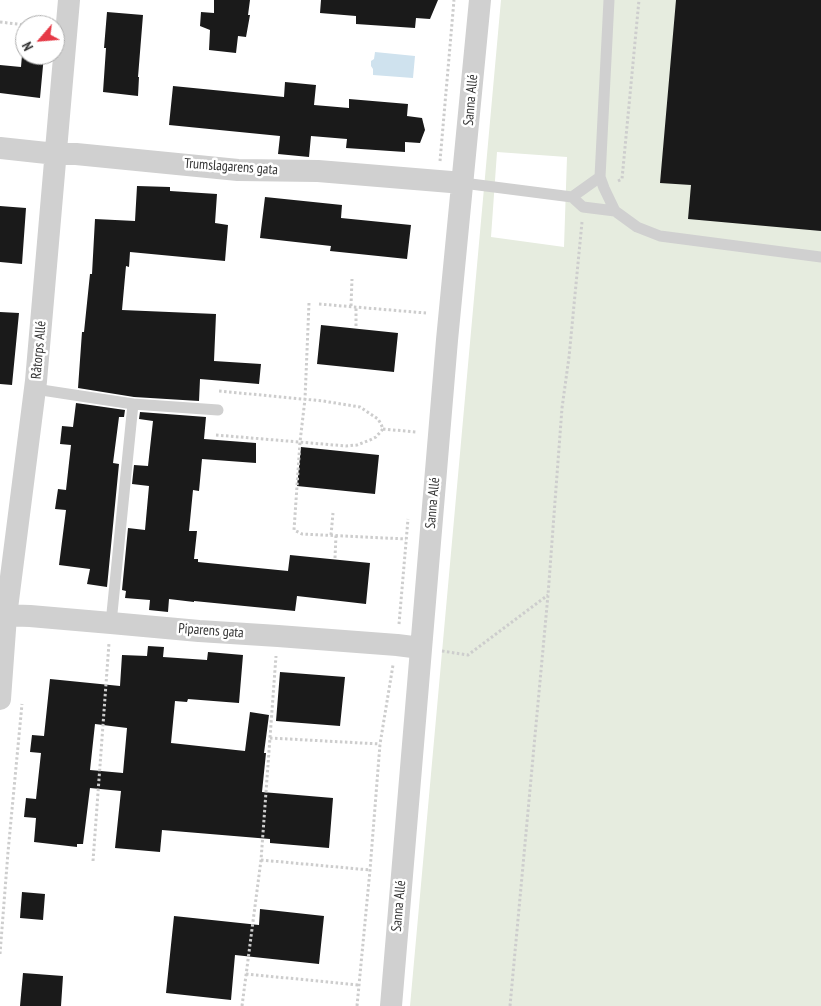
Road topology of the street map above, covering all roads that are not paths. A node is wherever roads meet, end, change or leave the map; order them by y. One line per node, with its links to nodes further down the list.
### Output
1 (69, 0): 5 (street, Råtorps Allé)
2 (480, 0): 6 (street, Sanna Allé)
3 (609, 0): 7 (lane)
4 (0, 148): 5 (street, Trumslagarens gata)
5 (56, 154): 6 (street, Trumslagarens gata); 11 (street, Råtorps Allé)
6 (462, 183): 8 (lane); 16 (street, Sanna Allé)
7 (602, 183): 8 (lane); 9 (lane)
8 (572, 197): 9 (lane)
9 (615, 211): 10 (lane)
10 (821, 257)
11 (35, 389): 12 (lane); 14 (street, Råtorps Allé)
12 (134, 404): 13 (lane); 15 (lane)
13 (218, 410)
14 (3, 616): 15 (street, Piparens gata); 17 (street, Råtorps Allé)
15 (111, 622): 16 (street, Piparens gata)
16 (421, 648): 18 (street, Sanna Allé)
17 (0, 699)
18 (391, 1006)

